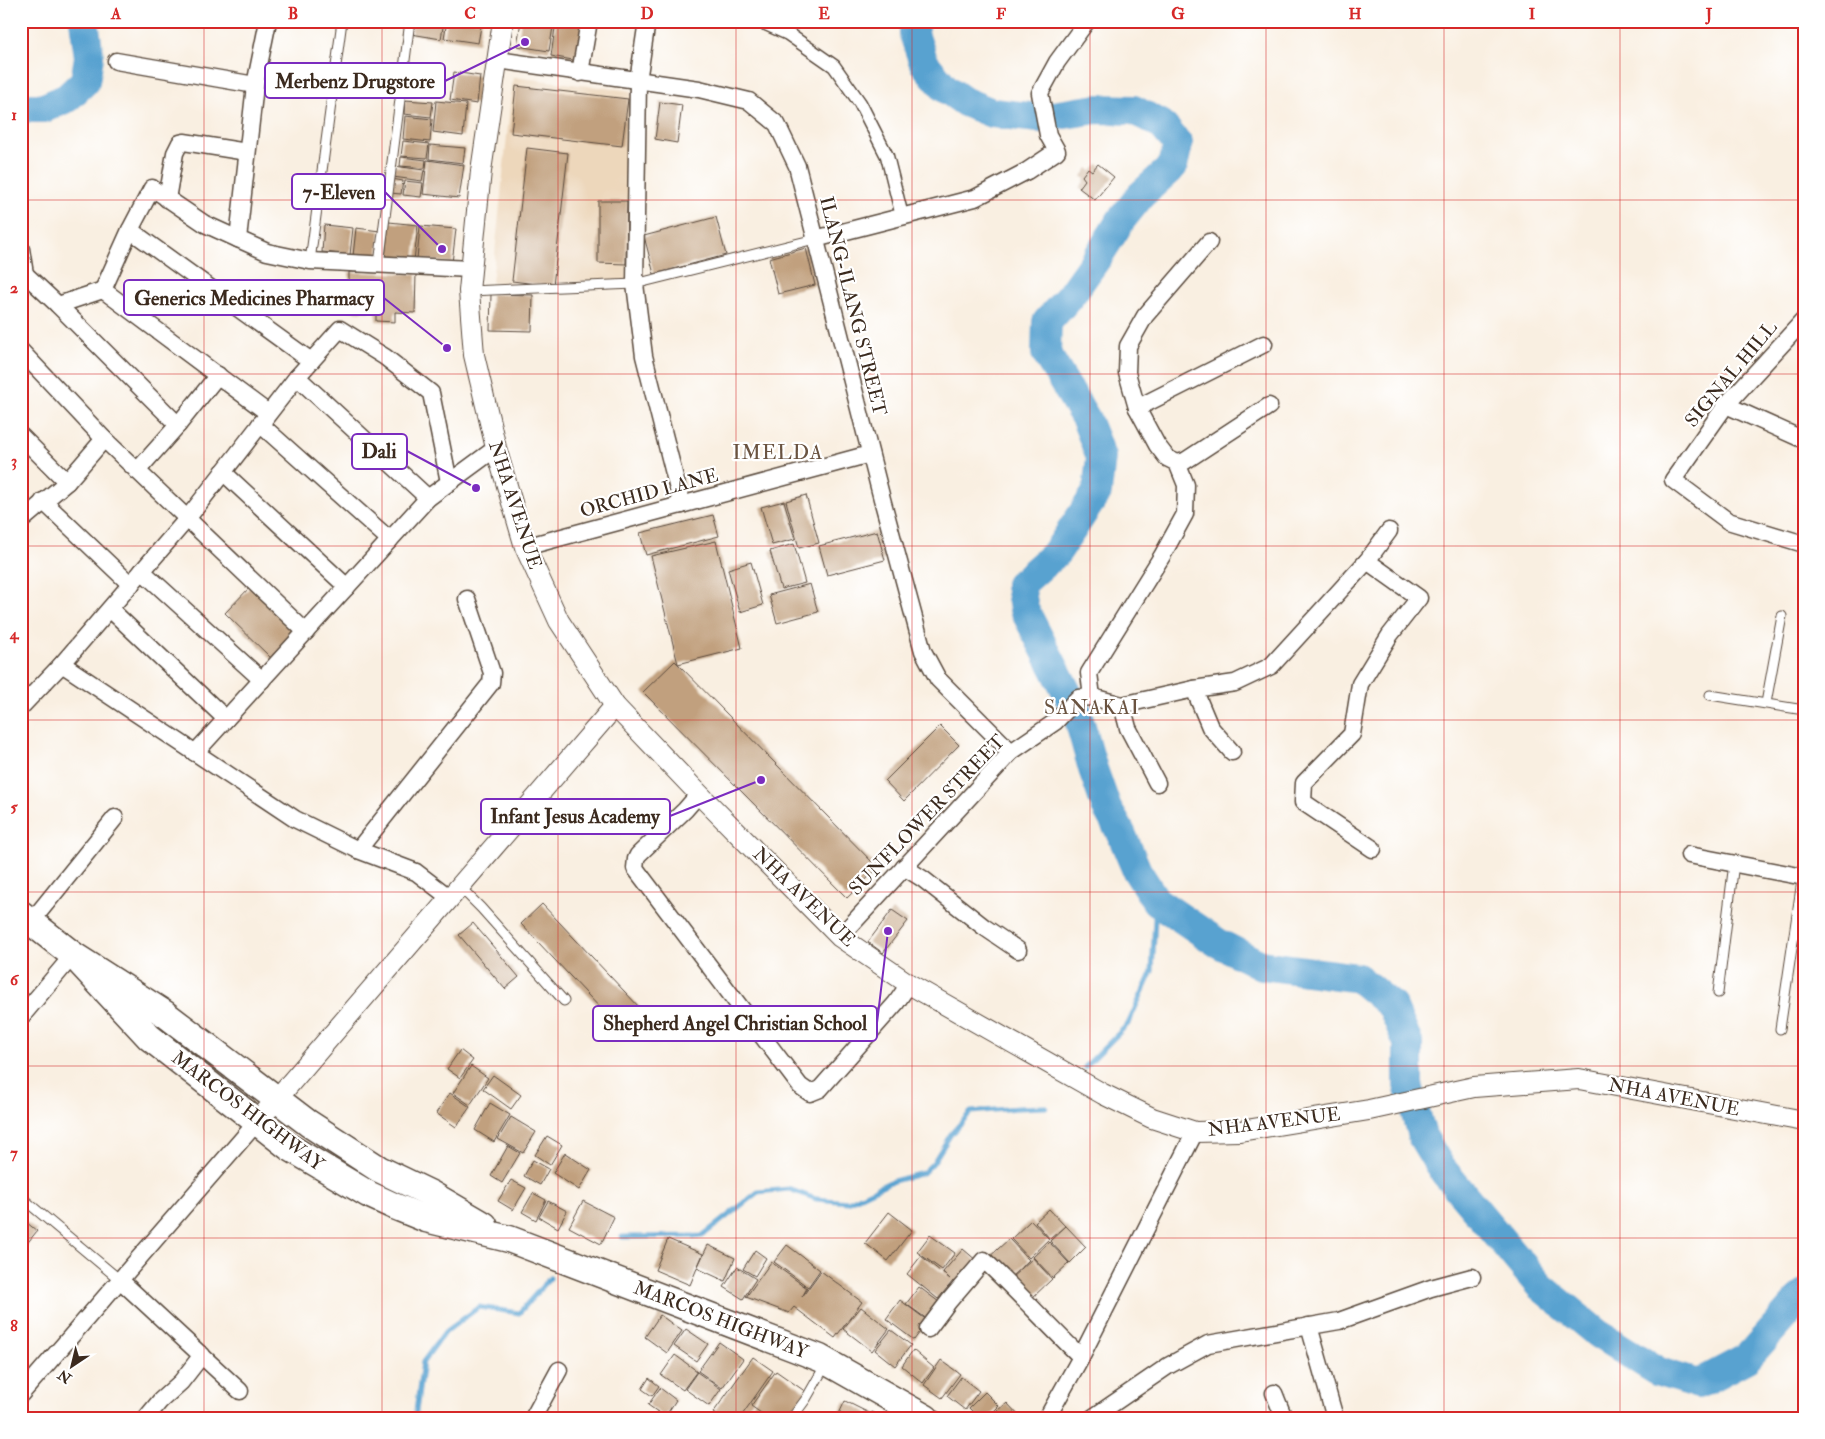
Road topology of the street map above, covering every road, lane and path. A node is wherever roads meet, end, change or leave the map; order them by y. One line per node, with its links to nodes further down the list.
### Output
1 (268, 21): 13 (street)
2 (342, 21): 22 (lane)
3 (410, 21): 23 (lane)
4 (503, 21): 9 (street, NHA AVENUE)
5 (589, 21): 11 (street)
6 (647, 21): 12 (street)
7 (759, 21): 16 (street)
8 (1087, 21): 16 (street)
9 (498, 60): 11 (street, ILANG-ILANG STREET); 24 (street, NHA AVENUE)
10 (116, 61): 13 (street)
11 (580, 73): 12 (street, ILANG-ILANG STREET)
12 (638, 81): 19 (street, ILANG-ILANG STREET); 26 (street)
13 (255, 85): 14 (street)
14 (247, 152): 15 (street); 18 (street)
15 (167, 199): 17 (street); 18 (street)
16 (902, 216): 19 (street)
17 (130, 230): 27 (street); 33 (street)
18 (238, 238): 22 (street)
19 (815, 239): 26 (lane); 45 (street, ILANG-ILANG STREET)
20 (1209, 242): 38 (street)
21 (21, 249): 25 (street)
22 (310, 261): 23 (street)
23 (380, 264): 24 (street)
24 (470, 269): 28 (street, NHA AVENUE)
25 (23, 276): 29 (street)
26 (635, 284): 28 (lane); 53 (street)
27 (104, 290): 29 (street); 34 (street)
28 (469, 291): 44 (street, NHA AVENUE)
29 (58, 305): 40 (street)
30 (1803, 322): 36 (street, SIGNAL HILL)
31 (1264, 344): 38 (street)
32 (21, 351): 42 (street)
33 (312, 361): 35 (street); 50 (street)
34 (218, 375): 39 (street); 40 (street)
35 (297, 377): 39 (street); 51 (street)
36 (1726, 405): 43 (street); 58 (street, SIGNAL HILL)
37 (1269, 406): 46 (street)
38 (1137, 408): 46 (street)
39 (264, 419): 48 (street); 57 (street)
40 (178, 425): 47 (street)
41 (21, 436): 49 (street)
42 (104, 439): 47 (street); 49 (street)
43 (1804, 440)
44 (496, 448): 50 (street); 59 (street, NHA AVENUE)
45 (870, 454): 53 (street, ORCHID LANE); 79 (street, ILANG-ILANG STREET)
46 (1177, 463): 72 (street)
47 (137, 471): 54 (street)
48 (223, 472): 54 (street); 63 (street)
49 (67, 482): 52 (street)
50 (449, 482): 51 (street)
51 (428, 498): 57 (street)
52 (43, 501): 55 (street); 62 (street)
53 (682, 505): 59 (street, ORCHID LANE)
54 (186, 519): 61 (street); 67 (street)
55 (21, 521)
56 (1389, 531): 60 (street)
57 (390, 540): 63 (street)
58 (1804, 544)
59 (525, 547): 75 (street, NHA AVENUE)
60 (1367, 561): 70 (street); 85 (street)
61 (142, 571): 62 (street); 69 (street)
62 (131, 584): 65 (street)
63 (347, 587): 67 (street)
64 (467, 599): 86 (street)
65 (110, 609): 68 (street); 78 (street)
66 (1782, 616): 73 (lane)
67 (306, 632): 69 (street)
68 (62, 664): 76 (street); 81 (street)
69 (262, 680): 78 (street)
70 (1194, 689): 74 (street); 80 (street)
71 (1710, 695): 73 (lane)
72 (1085, 698): 74 (street); 79 (street, SUNFLOWER STREET)
73 (1766, 703): 77 (lane)
74 (1122, 704): 82 (street)
75 (615, 706): 83 (street, NHA AVENUE); 91 (street)
76 (21, 708)
77 (1804, 710)
78 (226, 719): 81 (street)
79 (1011, 752): 89 (street, SUNFLOWER STREET)
80 (1232, 752)
81 (195, 754): 86 (street)
82 (1156, 783)
83 (699, 794): 93 (street, NHA AVENUE); 96 (street)
84 (115, 818): 92 (street)
85 (1373, 849)
86 (358, 850): 91 (street)
87 (1689, 855): 88 (street)
88 (1734, 863): 90 (street); 97 (lane)
89 (904, 867): 93 (street, SUNFLOWER STREET); 94 (street)
90 (1803, 876): 100 (lane)
91 (455, 893): 98 (lane); 101 (street)
92 (26, 918): 95 (main road, MARCOS HIGHWAY)
93 (840, 937): 96 (street, NHA AVENUE)
94 (1018, 950)
95 (73, 955): 99 (street); 101 (main road, MARCOS HIGHWAY); 103 (main road, MARCOS HIGHWAY)
96 (909, 984): 104 (street, NHA AVENUE)
97 (1718, 993)
98 (564, 1001)
99 (21, 1017)
100 (1780, 1029)
101 (276, 1100): 103 (street); 106 (main road, MARCOS HIGHWAY)
102 (1804, 1121): 104 (street, NHA AVENUE)
103 (257, 1122): 106 (main road, MARCOS HIGHWAY); 108 (street)
104 (1195, 1132): 112 (street)
105 (21, 1196): 108 (lane)
106 (509, 1239): 113 (main road, MARCOS HIGHWAY)
107 (1472, 1278): 109 (street)
108 (120, 1280): 111 (street); 117 (street)
109 (1309, 1326): 123 (street); 125 (street)
110 (928, 1329): 112 (street)
111 (202, 1355): 115 (street); 119 (street)
112 (1081, 1356): 122 (street)
113 (828, 1362): 118 (main road, MARCOS HIGHWAY); 121 (lane)
114 (559, 1370): 120 (street)
115 (240, 1391)
116 (1274, 1393): 124 (street)
117 (21, 1394)
118 (920, 1416)
119 (146, 1418)
120 (533, 1418)
121 (792, 1418)
122 (1047, 1418)
123 (1092, 1418)
124 (1284, 1418)
125 (1335, 1418)

